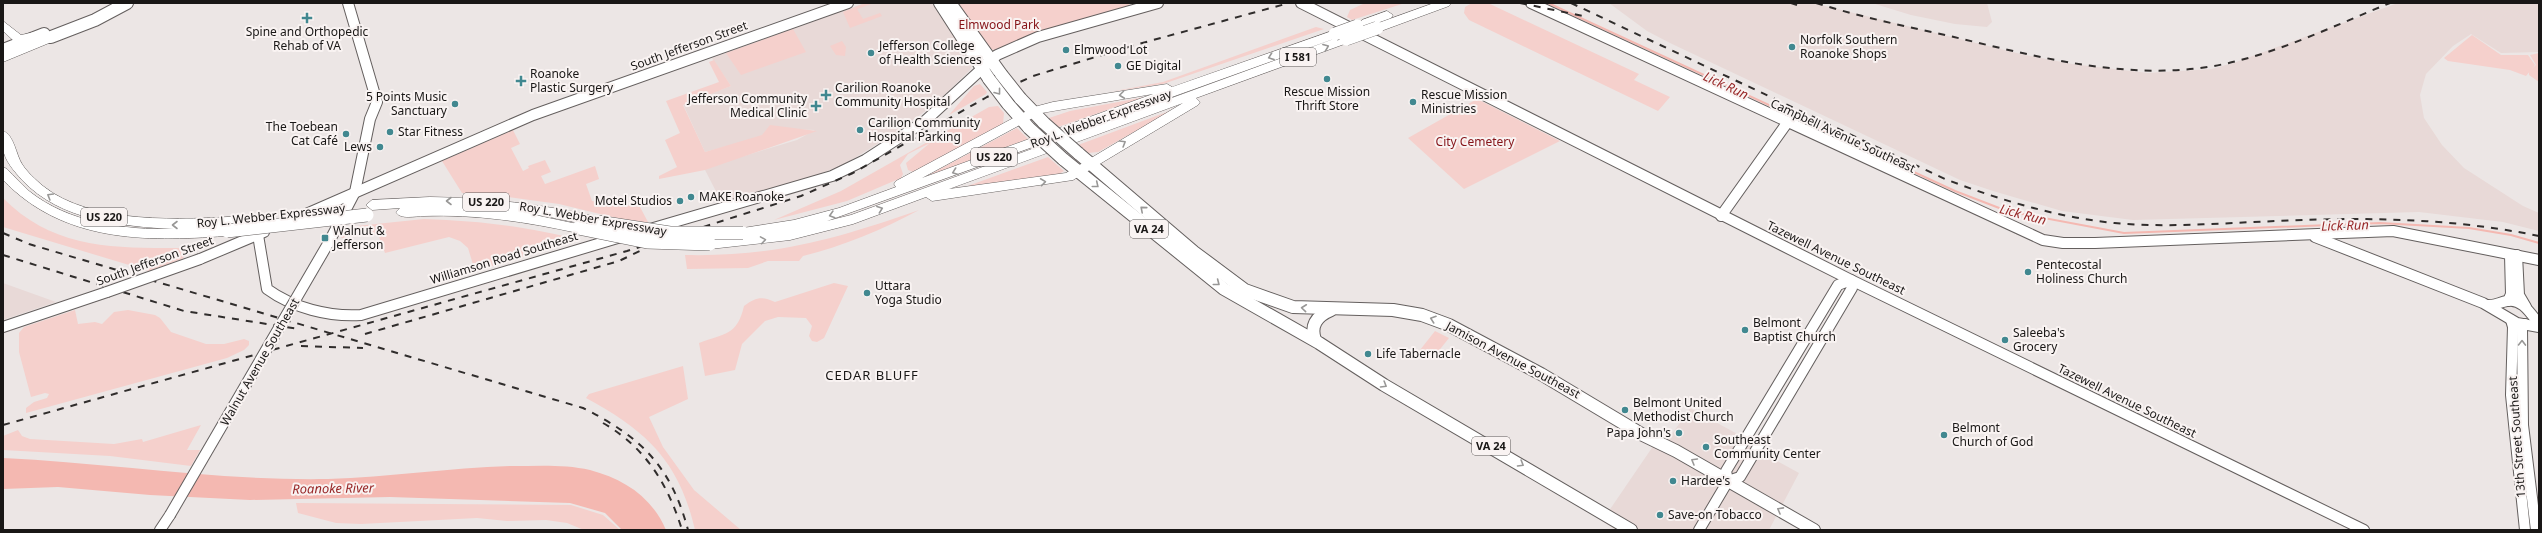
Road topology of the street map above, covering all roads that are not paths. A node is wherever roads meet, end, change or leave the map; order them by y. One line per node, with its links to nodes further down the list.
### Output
1 (119, 3): 14 (main road)
2 (126, 3): 13 (main road)
3 (348, 3): 27 (street, Walnut Avenue Southeast)
4 (848, 3): 27 (street, South Jefferson Street)
5 (940, 3): 18 (main road, VA 24)
6 (950, 3): 18 (main road, VA 24)
7 (1158, 3): 18 (street, Williamson Road Southeast)
8 (1300, 3): 31 (street, Tazewell Avenue Southeast)
9 (1420, 3): 19 (highway, I 581, one-way to 19, bridge)
10 (1445, 3): 19 (highway, I 581, one-way to 10, bridge)
11 (1531, 3): 21 (street, Campbell Avenue Southeast)
12 (3, 25): 14 (highway)
13 (62, 33): 16 (main road); 17 (highway)
14 (46, 34): 15 (main road)
15 (3, 50)
16 (3, 54)
17 (3, 58)
18 (987, 63): 20 (main road, VA 24, bridge); 22 (main road, VA 24, one-way to 22, bridge); 32 (street, Williamson Road Southeast)
19 (1246, 71): 20 (highway, one-way to 20); 24 (highway, one-way to 19); 28 (highway, US 220); 29 (highway, Roy L. Webber Expressway / US 220, one-way to 29)
20 (1033, 112): 22 (highway); 24 (main road, VA 24, bridge)
21 (1787, 123): 31 (street); 33 (street, Campbell Avenue Southeast)
22 (1025, 124): 26 (main road, VA 24, bridge); 29 (highway)
23 (3, 135): 30 (highway, Roy L. Webber Expressway / US 220, one-way to 23)
24 (1091, 164): 26 (highway); 35 (main road, VA 24, one-way to 24)
25 (3, 172): 30 (highway, Roy L. Webber Expressway / US 220, bridge)
26 (1079, 172): 28 (highway, one-way to 26); 35 (main road, VA 24, one-way to 35)
27 (355, 192): 32 (street, South Jefferson Street); 48 (street, Walnut Avenue Southeast, bridge)
28 (903, 200): 30 (highway, Roy L. Webber Expressway / US 220, one-way to 28, bridge)
29 (863, 205): 30 (highway, Roy L. Webber Expressway / US 220, one-way to 30, bridge)
30 (369, 210)
31 (1721, 216): 37 (street, Tazewell Avenue Southeast)
32 (258, 235): 44 (street, South Jefferson Street, bridge)
33 (2311, 235): 34 (street, Campbell Avenue Southeast); 39 (street)
34 (2513, 254): 36 (street, Campbell Avenue Southeast); 38 (street); 42 (street)
35 (1190, 256): 40 (main road, Jamison Avenue Southeast / VA 24, one-way to 35); 43 (main road, VA 24, one-way to 43)
36 (2539, 260)
37 (1850, 280): 47 (street); 47 (street); 52 (street, Tazewell Avenue Southeast)
38 (2505, 302): 39 (street); 41 (street, 13th Street Southeast); 42 (street)
39 (2482, 303): 41 (street)
40 (1336, 309): 45 (main road); 47 (main road, Jamison Avenue Southeast / VA 24, one-way to 40)
41 (2508, 317): 42 (street); 53 (street, 13th Street Southeast)
42 (2532, 321): 54 (street, 13th Street Southeast, one-way to 42)
43 (1283, 324): 45 (main road, VA 24); 46 (main road, VA 24)
44 (3, 327)
45 (1315, 340): 46 (main road, VA 24)
46 (1351, 364): 49 (main road, VA 24, one-way to 49)
47 (1728, 481): 50 (street); 51 (main road, Jamison Avenue Southeast / VA 24, one-way to 47)
48 (160, 530)
49 (1631, 530)
50 (1699, 530)
51 (1814, 530)
52 (2364, 530)
53 (2525, 530)
54 (2536, 530)

